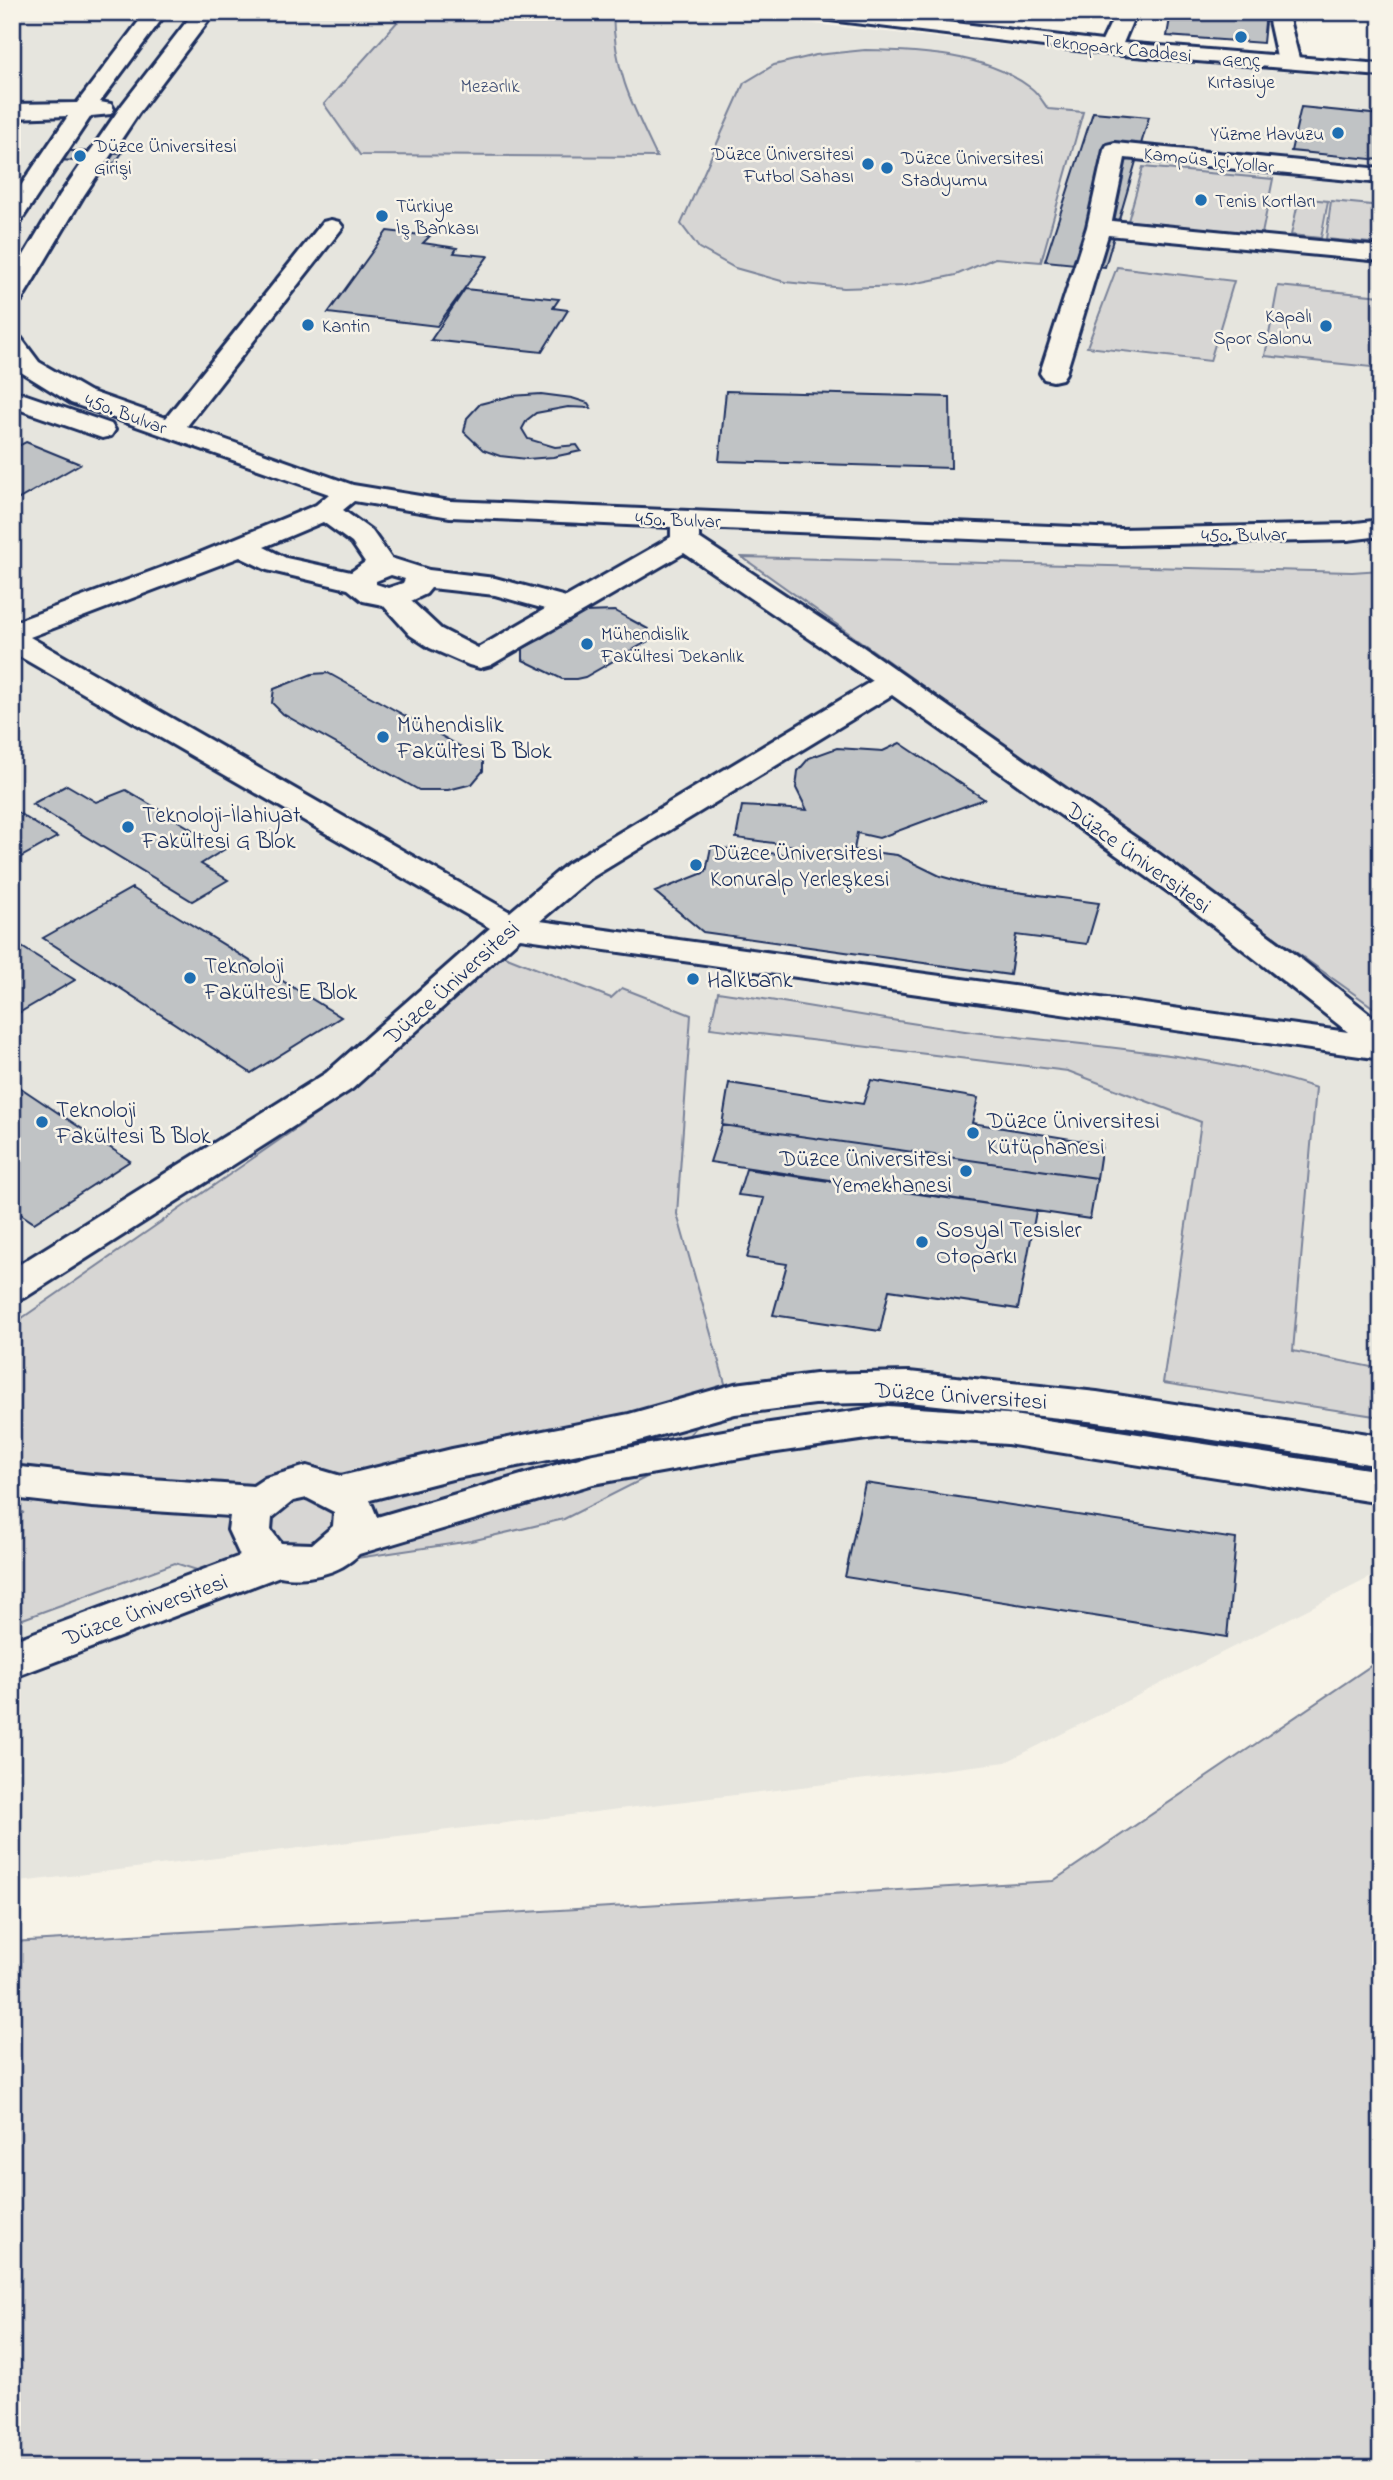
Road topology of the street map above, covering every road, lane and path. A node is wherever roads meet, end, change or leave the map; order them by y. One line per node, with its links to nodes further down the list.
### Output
1 (157, 12): 9 (street)
2 (205, 12): 10 (street)
3 (813, 12): 6 (street, Teknopark Caddesi)
4 (1126, 12): 6 (street)
5 (1277, 12): 7 (street)
6 (1110, 48): 7 (street, Teknopark Caddesi)
7 (1289, 62): 8 (street, Teknopark Caddesi)
8 (1381, 70)
9 (85, 108): 10 (street); 11 (street); 13 (street)
10 (130, 110): 17 (street)
11 (12, 111)
12 (1381, 176): 15 (street, Kampüs İçi Yollar)
13 (12, 217)
14 (331, 227): 21 (street)
15 (1099, 227): 16 (street); 19 (street, Kampüs İçi Yollar)
16 (1381, 254)
17 (12, 296)
18 (12, 344): 21 (street, 450. Bulvar)
19 (1053, 373)
20 (12, 398): 23 (street, 450. Bulvar)
21 (171, 429): 22 (street, 450. Bulvar)
22 (348, 492): 23 (street); 25 (street, 450. Bulvar)
23 (326, 511): 25 (street, 450. Bulvar); 26 (street); 28 (street)
24 (1381, 528): 25 (street, 450. Bulvar)
25 (685, 530): 27 (street, 450. Bulvar); 31 (street); 34 (street, Düzce Üniversitesi)
26 (240, 546): 28 (street); 32 (street)
27 (1381, 552)
28 (372, 575): 29 (street); 30 (street)
29 (420, 578): 30 (street); 31 (street)
30 (392, 597): 31 (street)
31 (567, 608)
32 (12, 633)
33 (12, 639): 35 (street)
34 (892, 682): 35 (street, Düzce Üniversitesi); 36 (street, Düzce Üniversitesi)
35 (512, 927): 37 (street); 38 (street, Düzce Üniversitesi)
36 (1381, 1041)
37 (1381, 1048)
38 (12, 1287)
39 (1381, 1451): 42 (street, Düzce Üniversitesi)
40 (12, 1482): 43 (street)
41 (1381, 1487): 44 (street)
42 (340, 1492): 43 (street); 44 (street)
43 (259, 1502): 45 (street)
44 (346, 1542): 45 (street)
45 (278, 1560): 46 (street, Düzce Üniversitesi)
46 (12, 1660)

